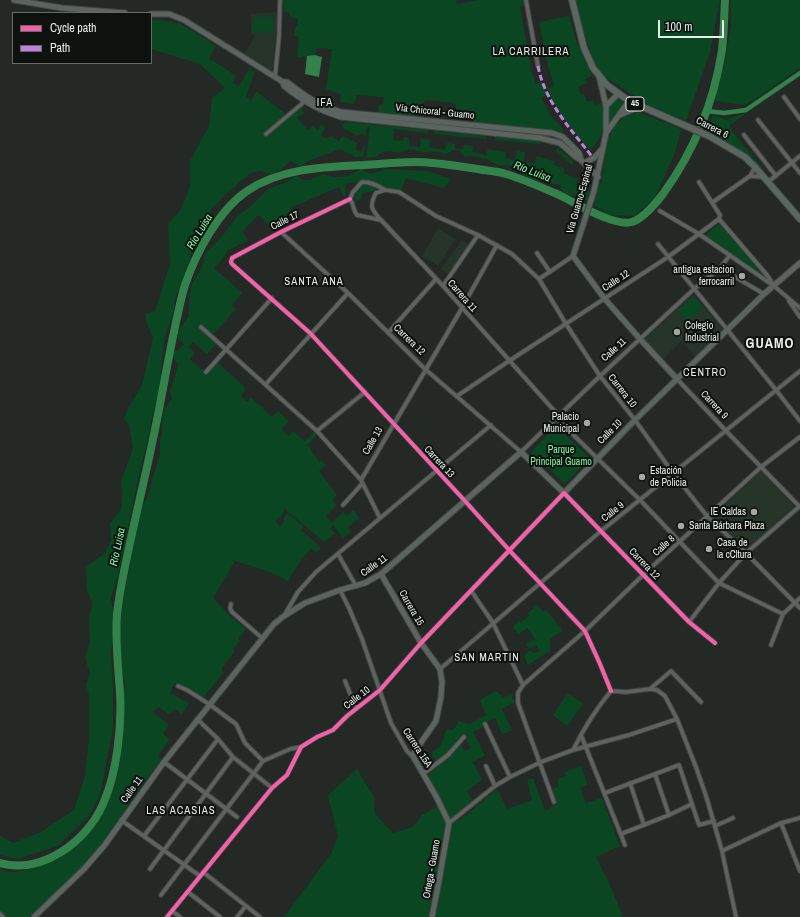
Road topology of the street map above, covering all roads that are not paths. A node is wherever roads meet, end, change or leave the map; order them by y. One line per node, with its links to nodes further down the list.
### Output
1 (14, 0): 5 (street)
2 (280, 0): 9 (street)
3 (526, 0): 7 (street)
4 (572, 0): 8 (main road, 45)
5 (112, 12)
6 (152, 14): 9 (street, Vía Chicoral - Guamo)
7 (538, 66)
8 (599, 76): 10 (main road, Carrera 6 / 45); 14 (street, Vía Guamo-Espinal)
9 (276, 77): 12 (street, Vía Chicoral - Guamo)
10 (618, 94): 13 (main road, Carrera 6 / 45); 14 (street)
11 (784, 97): 17 (street)
12 (307, 101): 19 (street, Vía Chicoral - Guamo); 23 (street)
13 (629, 101): 15 (main road, Carrera 6 / 45); 16 (street)
14 (606, 106): 22 (street, Vía Guamo-Espinal)
15 (641, 106): 16 (street); 29 (main road, Carrera 6 / 45)
16 (620, 115): 22 (street)
17 (800, 118)
18 (758, 120): 28 (street)
19 (431, 124): 20 (street, Vía Chicoral - Guamo); 21 (street, Vía Chicoral - Guamo)
20 (488, 126): 21 (street); 27 (street, Vía Chicoral - Guamo)
21 (487, 132): 27 (street, Vía Chicoral - Guamo)
22 (606, 133): 25 (street, Vía Guamo-Espinal)
23 (266, 134)
24 (744, 135): 32 (street)
25 (603, 147): 27 (street); 33 (street, Vía Guamo-Espinal)
26 (800, 156): 28 (street)
27 (582, 161): 33 (street, Vía Chicoral - Guamo)
28 (791, 163): 30 (street); 32 (street)
29 (755, 167): 31 (street); 34 (main road, Carrera 6)
30 (800, 173)
31 (750, 176): 34 (street); 38 (street)
32 (776, 176): 34 (street)
33 (598, 177): 50 (street, Vía Guamo-Espinal)
34 (766, 179): 41 (main road, Carrera 6)
35 (699, 182): 38 (street)
36 (384, 190): 37 (street); 42 (street, Carrera 11); 45 (street, Carrera 10)
37 (350, 199): 42 (street); 43 (street, Calle 17)
38 (713, 202): 40 (street)
39 (660, 211): 44 (street)
40 (719, 219): 44 (street, Calle 12); 59 (street)
41 (800, 219)
42 (381, 220): 56 (street, Carrera 11)
43 (281, 232): 52 (street, Calle 17); 61 (street, Carrera 12)
44 (699, 234): 49 (street); 51 (street, Calle 12)
45 (478, 235): 47 (street, Carrera 10); 58 (street)
46 (658, 244): 51 (street)
47 (497, 245): 57 (street, Carrera 10); 66 (street, Calle 13)
48 (537, 253): 55 (street)
49 (730, 255): 54 (street, Calle 11); 59 (street)
50 (573, 256): 55 (street); 64 (street, Carrera 9)
51 (668, 257): 60 (street); 64 (street, Calle 12)
52 (231, 262): 63 (street, Carrera 13)
53 (800, 263): 59 (street, Calle 10)
54 (720, 268): 60 (street, Calle 11); 62 (street)
55 (550, 272): 57 (street)
56 (436, 279): 58 (street, Carrera 11); 72 (street)
57 (539, 279): 69 (street, Carrera 10)
58 (443, 286): 66 (street, Carrera 11)
59 (774, 286): 62 (street, Calle 10); 65 (street)
60 (694, 289): 71 (street); 74 (street, Calle 11)
61 (348, 293): 72 (street, Carrera 12); 73 (street)
62 (764, 294): 71 (street, Calle 10)
63 (272, 298): 73 (street, Carrera 13); 75 (street)
64 (604, 298): 69 (street, Calle 12); 74 (street, Carrera 9)
65 (787, 298): 67 (street); 68 (street)
66 (462, 308): 76 (street, Carrera 11); 77 (street, Calle 13)
67 (800, 308)
68 (800, 317)
69 (566, 324): 76 (street, Calle 12); 80 (street, Carrera 10)
70 (201, 327): 75 (street)
71 (727, 330): 81 (street, Calle 10); 83 (street)
72 (388, 333): 77 (street, Carrera 12)
73 (310, 334): 82 (street); 84 (street, Carrera 13)
74 (640, 339): 80 (street, Calle 11); 81 (street, Carrera 9)
75 (227, 349): 79 (street); 82 (street)
76 (509, 361): 85 (street, Calle 12); 86 (street, Carrera 11)
77 (425, 369): 85 (street, Carrera 12); 89 (street, Calle 13)
78 (800, 371): 83 (street, Calle 9)
79 (206, 372)
80 (600, 376): 86 (street, Calle 11); 87 (street, Carrera 10)
81 (677, 379): 87 (street, Calle 10); 92 (street, Carrera 9)
82 (266, 384): 91 (street)
83 (776, 390): 88 (street); 92 (street, Calle 9)
84 (364, 392): 89 (street, Carrera 13); 91 (street)
85 (457, 396): 90 (street, Carrera 12)
86 (557, 416): 94 (street, Calle 11); 95 (street, Carrera 11)
87 (635, 420): 95 (street, Calle 10); 98 (street, Carrera 10)
88 (800, 421)
89 (393, 424): 97 (street, Carrera 13); 99 (street, Calle 13)
90 (491, 425): 94 (street, Carrera 12); 97 (street)
91 (317, 431): 99 (street)
92 (727, 432): 96 (street, Carrera 9); 98 (street, Calle 9)
93 (800, 437): 96 (street, Calle 8)
94 (521, 452): 100 (street, Carrera 12); 101 (street, Calle 11)
95 (597, 458): 100 (street, Calle 10); 102 (street, Carrera 11)
96 (761, 467): 104 (street, Carrera 9); 105 (street, Calle 8)
97 (437, 471): 101 (street, Carrera 13); 106 (street)
98 (673, 473): 102 (street, Calle 9); 105 (street, Carrera 10)
99 (362, 482): 103 (street, Calle 13); 106 (street)
100 (564, 493): 107 (street, Carrera 12); 109 (street, Calle 10)
101 (465, 501): 109 (street, Carrera 13); 112 (street, Calle 11)
102 (641, 501): 107 (street, Calle 9); 108 (street, Carrera 11)
103 (343, 506)
104 (800, 506): 110 (street)
105 (707, 516): 108 (street, Calle 8); 110 (street, Carrera 10)
106 (380, 518): 111 (street)
107 (601, 532): 113 (street, Carrera 12); 114 (street, Calle 9)
108 (680, 543): 113 (street, Calle 8); 115 (street, Carrera 11)
109 (510, 551): 114 (street, Carrera 13); 118 (street, Calle 10)
110 (746, 553): 115 (street); 120 (street, Carrera 10)
111 (338, 554): 116 (street); 124 (street)
112 (381, 574): 116 (street, Calle 11); 129 (street, Carrera 15)
113 (643, 575): 125 (street, Carrera 12); 127 (street, Calle 8)
114 (541, 583): 126 (street, Calle 9); 127 (street, Carrera 13)
115 (720, 583): 123 (street, Carrera 11); 125 (street)
116 (356, 586): 117 (street, Calle 11)
117 (340, 590): 124 (street, Calle 11); 137 (street, Carrera 15A)
118 (472, 592): 126 (street); 129 (street, Calle 10)
119 (800, 598): 120 (street)
120 (795, 603): 122 (street, Carrera 10); 123 (street)
121 (231, 604): 128 (street)
122 (800, 608)
123 (783, 614): 131 (street)
124 (284, 616): 128 (street, Calle 11)
125 (689, 622): 130 (street, Carrera 12)
126 (492, 623): 132 (street, Calle 9); 134 (street)
127 (585, 631): 134 (street, Calle 8); 138 (street, Carrera 13)
128 (262, 638): 140 (street, Calle 11)
129 (421, 643): 132 (street, Carrera 15); 137 (street, Calle 10)
130 (715, 643)
131 (771, 645)
132 (440, 669): 152 (street)
133 (345, 681): 141 (street)
134 (523, 685): 155 (street)
135 (178, 686): 140 (street)
136 (650, 689): 138 (street); 139 (street); 143 (street)
137 (380, 690): 141 (street, Calle 10); 152 (street, Carrera 15A)
138 (611, 691): 145 (street)
139 (701, 702)
140 (209, 704): 142 (street, Calle 11); 153 (street)
141 (356, 708): 148 (street, Calle 10)
142 (197, 719): 147 (street); 154 (street, Calle 11)
143 (677, 719): 149 (street); 175 (street)
144 (485, 724): 160 (street)
145 (581, 734): 149 (street); 150 (street)
146 (464, 737): 158 (street)
147 (218, 739): 151 (street); 161 (street)
148 (301, 747): 153 (street, Calle 10); 164 (street)
149 (587, 747): 150 (street); 165 (street)
150 (573, 750): 155 (street)
151 (233, 757): 157 (street); 166 (street)
152 (414, 758): 158 (street, Carrera 15A)
153 (263, 761): 157 (street)
154 (164, 762): 161 (street); 174 (street, Calle 11)
155 (541, 762): 160 (street); 167 (street)
156 (486, 766): 163 (street)
157 (253, 773): 164 (street); 169 (street)
158 (423, 774): 176 (street, Carrera 15A)
159 (655, 774): 162 (street); 168 (street); 170 (street)
160 (510, 777): 163 (street)
161 (186, 779): 166 (street); 181 (street)
162 (630, 783): 165 (street); 178 (street)
163 (495, 786): 176 (street)
164 (272, 788): 188 (street)
165 (605, 793): 180 (street)
166 (206, 794): 169 (street); 183 (street)
167 (554, 802)
168 (692, 804): 170 (street); 175 (street)
169 (227, 809): 171 (street); 185 (street)
170 (668, 815): 178 (street)
171 (237, 817)
172 (732, 818): 179 (street)
173 (800, 818): 177 (street)
174 (121, 820): 181 (street); 196 (street, Calle 11)
175 (714, 822): 179 (street)
176 (449, 823): 202 (street, Ortega - Guamo)
177 (781, 823): 184 (street); 187 (street)
178 (644, 825): 180 (street)
179 (715, 826): 184 (street)
180 (621, 834): 182 (street)
181 (144, 836): 183 (street)
182 (625, 845)
183 (164, 850): 185 (street); 186 (street)
184 (722, 851): 203 (street)
185 (184, 865): 189 (street); 191 (street)
186 (150, 869)
187 (800, 871)
188 (203, 872): 189 (street); 192 (street)
189 (200, 876): 190 (street)
190 (188, 892): 193 (street); 199 (street)
191 (161, 895)
192 (246, 906): 200 (street); 201 (street)
193 (172, 911): 197 (street); 198 (street)
194 (0, 914): 195 (street)
195 (3, 917)
196 (34, 917)
197 (167, 917)
198 (180, 917)
199 (220, 917)
200 (237, 917)
201 (260, 917)
202 (432, 917)
203 (736, 917)

